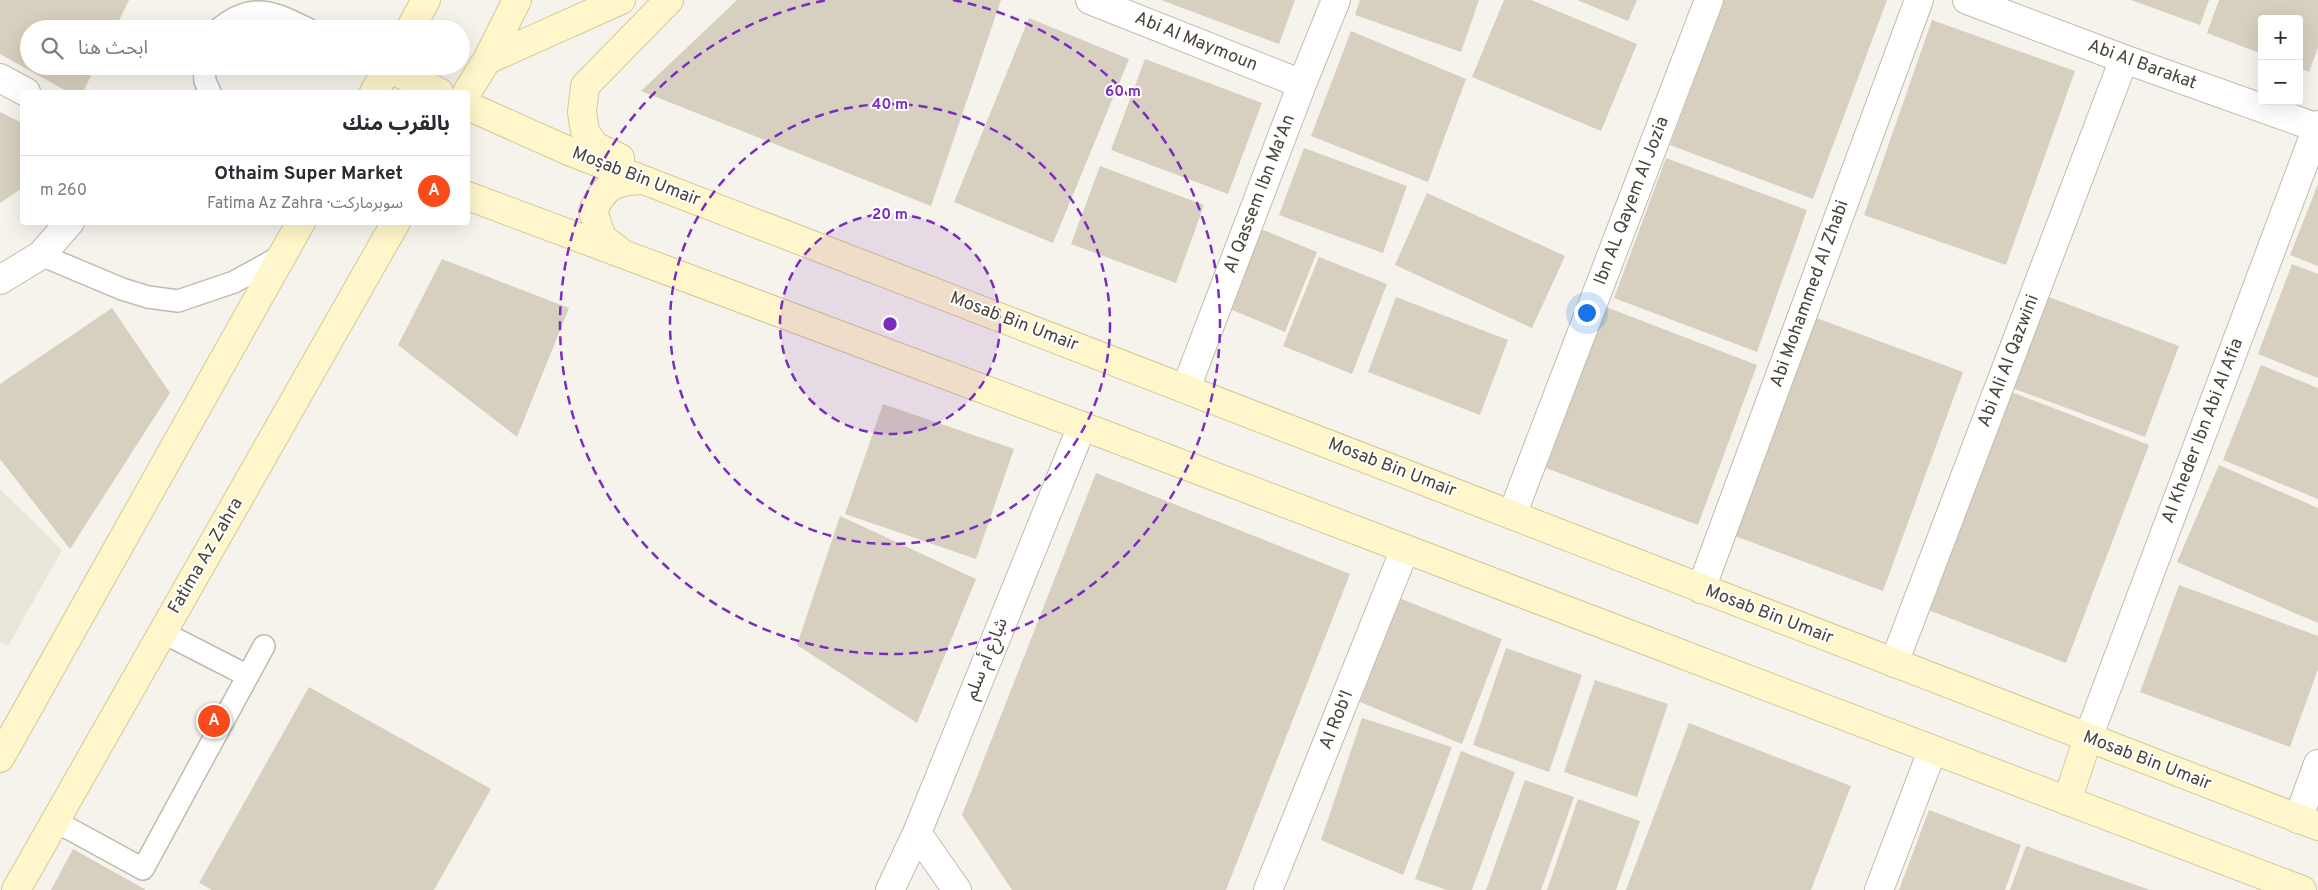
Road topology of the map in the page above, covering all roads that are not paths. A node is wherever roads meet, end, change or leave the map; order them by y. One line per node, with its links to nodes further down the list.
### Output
1 (426, 0): 13 (street)
2 (517, 0): 15 (street)
3 (621, 0): 15 (street)
4 (669, 0): 30 (street)
5 (1090, 0): 20 (street, Abi Al Maymoun)
6 (1336, 0): 20 (street, Al Qassem Ibn Ma'An)
7 (1709, 0): 42 (street, Ibn AL Qayem Al Jozia)
8 (1919, 0): 44 (street, Abi Mohammed Al Zhabi)
9 (1968, 0): 10 (street, Abi Al Barakat)
10 (2005, 6): 14 (street, Abi Al Barakat)
11 (230, 20): 12 (lane)
12 (290, 20)
13 (415, 20)
14 (2124, 59): 27 (street, Abi Al Barakat); 47 (street, Abi Ali Al Qazwini)
15 (487, 60): 25 (street)
16 (205, 75): 22 (lane)
17 (383, 75): 23 (street)
18 (404, 75): 24 (street)
19 (0, 78): 21 (street)
20 (1302, 84): 40 (street, Al Qassem Ibn Ma'An)
21 (22, 90)
22 (209, 90)
23 (375, 90)
24 (435, 90)
25 (468, 90)
26 (470, 107): 28 (street, Mosab Bin Umair)
27 (2317, 127): 49 (street, Al Kheder Ibn Abi Al Afia)
28 (644, 180): 30 (street, Mosab Bin Umair); 35 (street)
29 (470, 197): 35 (street)
30 (714, 207): 40 (street, Mosab Bin Umair)
31 (67, 225): 36 (street)
32 (299, 225): 37 (street)
33 (379, 225): 38 (street)
34 (394, 225): 38 (street, Fatima Az Zahra)
35 (622, 253): 41 (street)
36 (41, 255): 37 (lane); 39 (street)
37 (283, 255): 51 (street)
38 (373, 264): 45 (street, Fatima Az Zahra)
39 (0, 280)
40 (1186, 388): 42 (street, Mosab Bin Umair)
41 (1082, 426): 43 (street); 56 (street, شارع أم سلم)
42 (1512, 515): 44 (street, Mosab Bin Umair)
43 (1405, 549): 50 (street); 57 (street, Al Rob'I)
44 (1701, 589): 47 (street, Mosab Bin Umair)
45 (162, 632): 48 (lane); 54 (street, Fatima Az Zahra)
46 (264, 646): 48 (lane)
47 (1894, 663): 49 (street, Mosab Bin Umair)
48 (248, 676): 54 (lane)
49 (2088, 738): 53 (street); 55 (street, Mosab Bin Umair)
50 (1932, 751): 53 (street); 61 (street)
51 (0, 758)
52 (2318, 764): 55 (street)
53 (2067, 801): 62 (street)
54 (55, 821): 58 (street, Fatima Az Zahra)
55 (2308, 822)
56 (917, 833): 59 (street, شارع أم سلم); 60 (street)
57 (1278, 887)
58 (16, 890)
59 (890, 890)
60 (957, 890)
61 (1879, 890)
62 (2302, 890)

